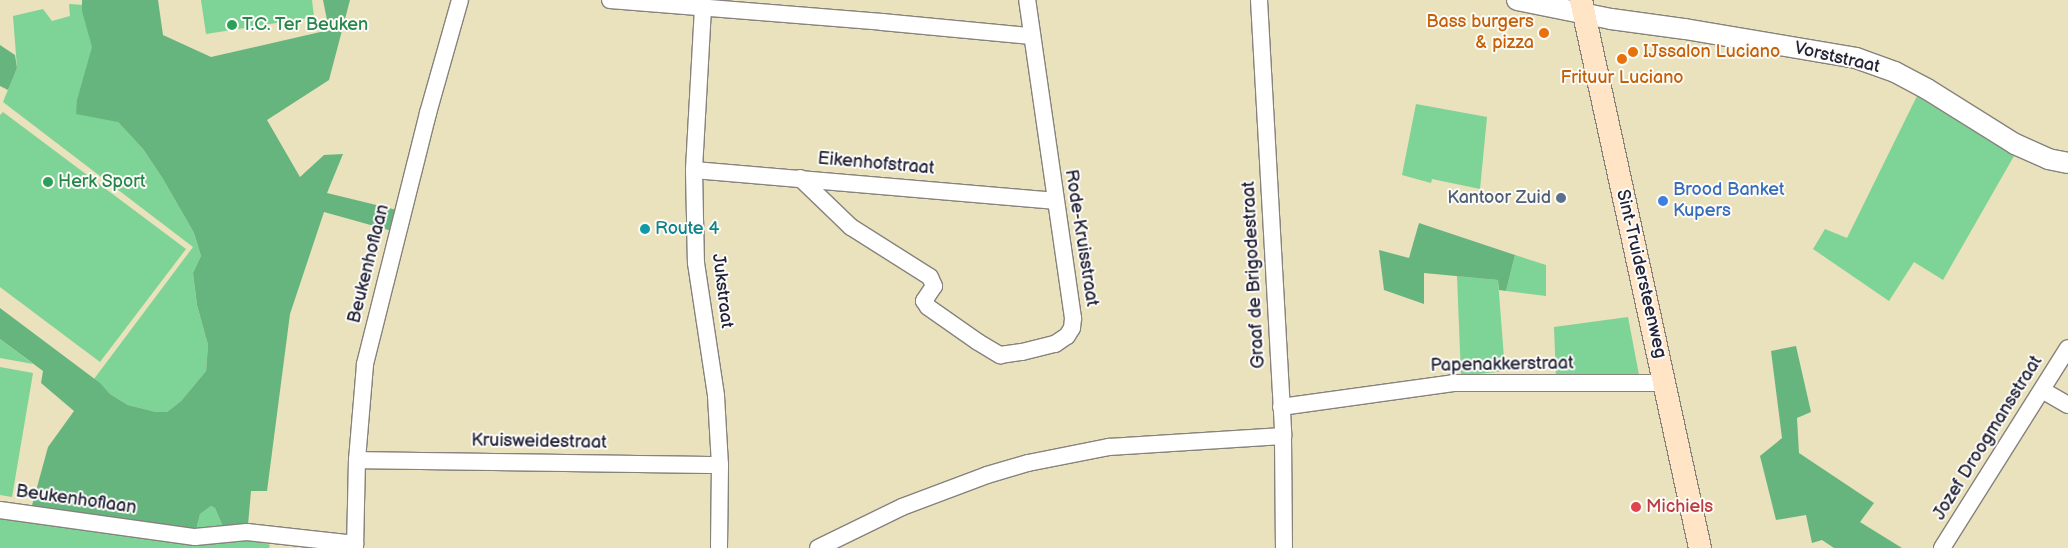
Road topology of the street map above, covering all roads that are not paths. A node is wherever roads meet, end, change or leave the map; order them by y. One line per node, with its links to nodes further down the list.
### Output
1 (460, 0): 19 (street, Beukenhoflaan)
2 (610, 0): 7 (street)
3 (1027, 0): 8 (street, Rode-Kruisstraat)
4 (1260, 0): 17 (street, Graaf de Brigodestraat)
5 (1517, 0): 6 (street, Vorststraat)
6 (1583, 7): 9 (street, Vorststraat); 14 (main road, Sint-Truidersteenweg)
7 (703, 8): 8 (street); 10 (street, Jukstraat)
8 (1031, 36): 12 (street, Rode-Kruisstraat)
9 (2068, 163)
10 (694, 170): 11 (street, Eikenhofstraat); 20 (street, Jukstraat)
11 (800, 178): 12 (street, Eikenhofstraat); 12 (street, Rode-Kruisstraat)
12 (1054, 200)
13 (2068, 348): 15 (street, Jozef Droogmansstraat)
14 (1665, 383): 17 (street, Papenakkerstraat); 26 (main road, Sint-Truidersteenweg)
15 (2042, 390): 16 (street); 27 (street, Jozef Droogmansstraat)
16 (2068, 405)
17 (1281, 406): 18 (street, Graaf de Brigodestraat)
18 (1282, 436): 24 (street); 25 (street, Graaf de Brigodestraat)
19 (357, 460): 20 (street, Kruisweidestraat); 22 (street, Beukenhoflaan)
20 (720, 465): 23 (street, Jukstraat)
21 (0, 510): 22 (street, Beukenhoflaan)
22 (355, 546)
23 (719, 548)
24 (818, 548)
25 (1284, 548)
26 (1700, 548)
27 (1942, 548)

